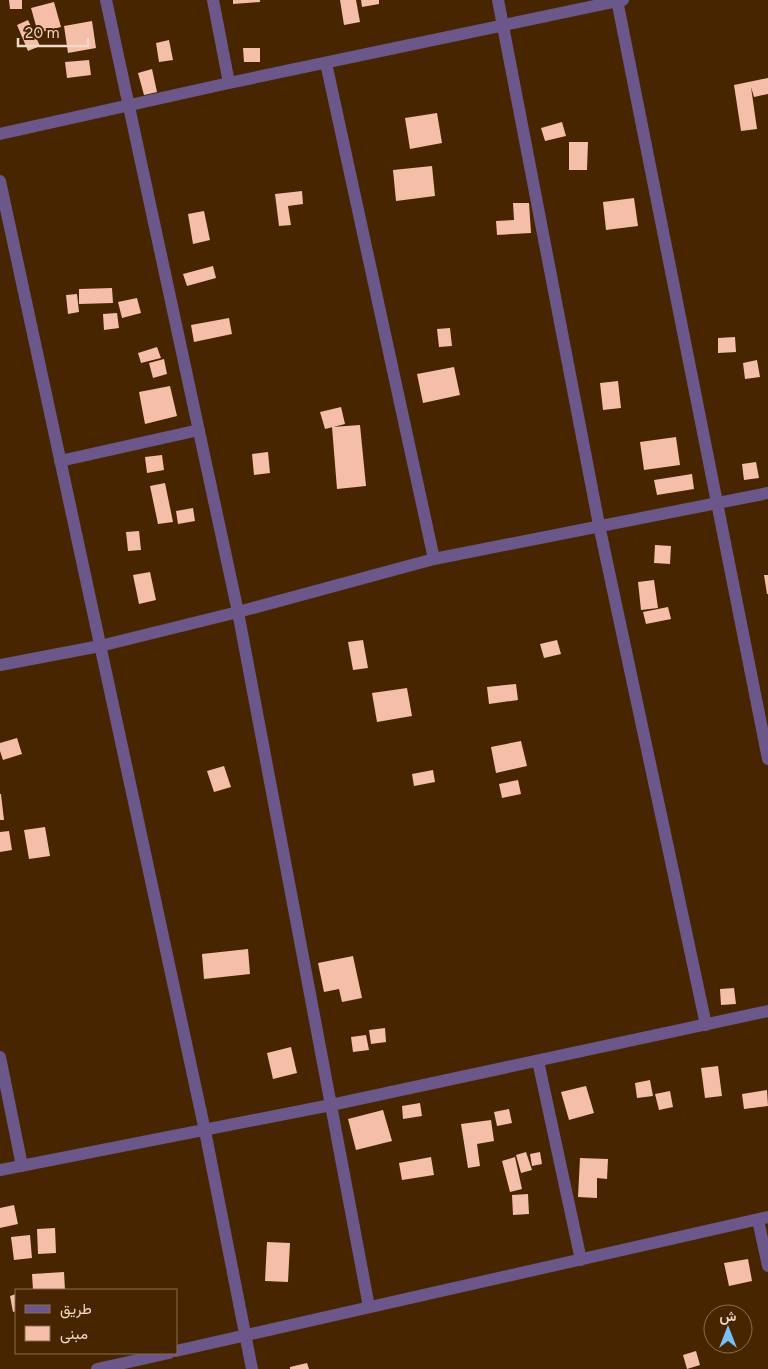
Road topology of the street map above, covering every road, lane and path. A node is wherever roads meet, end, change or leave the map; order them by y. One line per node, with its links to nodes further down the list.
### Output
1 (106, 0): 8 (street)
2 (212, 0): 7 (street)
3 (498, 0): 5 (street)
4 (620, 1): 5 (street); 14 (street)
5 (503, 25): 6 (street); 15 (street)
6 (326, 63): 7 (street); 16 (street)
7 (229, 83): 8 (street)
8 (130, 105): 9 (street); 11 (street)
9 (0, 134)
10 (0, 181): 12 (street)
11 (199, 430): 12 (street); 17 (street)
12 (60, 461): 18 (street)
13 (768, 493): 14 (street)
14 (718, 503): 15 (street); 20 (street)
15 (599, 525): 16 (street); 22 (street)
16 (434, 559): 17 (street)
17 (238, 612): 18 (street); 25 (street)
18 (100, 646): 19 (street); 26 (street)
19 (0, 665)
20 (768, 759)
21 (768, 1011): 22 (street)
22 (706, 1025): 24 (street)
23 (0, 1057): 27 (street)
24 (538, 1061): 25 (street); 30 (street)
25 (331, 1105): 26 (street); 32 (street)
26 (205, 1131): 27 (street); 33 (street)
27 (22, 1166): 28 (street)
28 (0, 1170)
29 (763, 1219): 30 (street); 31 (street)
30 (581, 1260): 32 (street)
31 (768, 1266)
32 (369, 1307): 33 (street)
33 (245, 1336): 34 (street); 37 (street)
34 (178, 1351)
35 (164, 1354): 36 (street)
36 (97, 1369)
37 (252, 1369)

